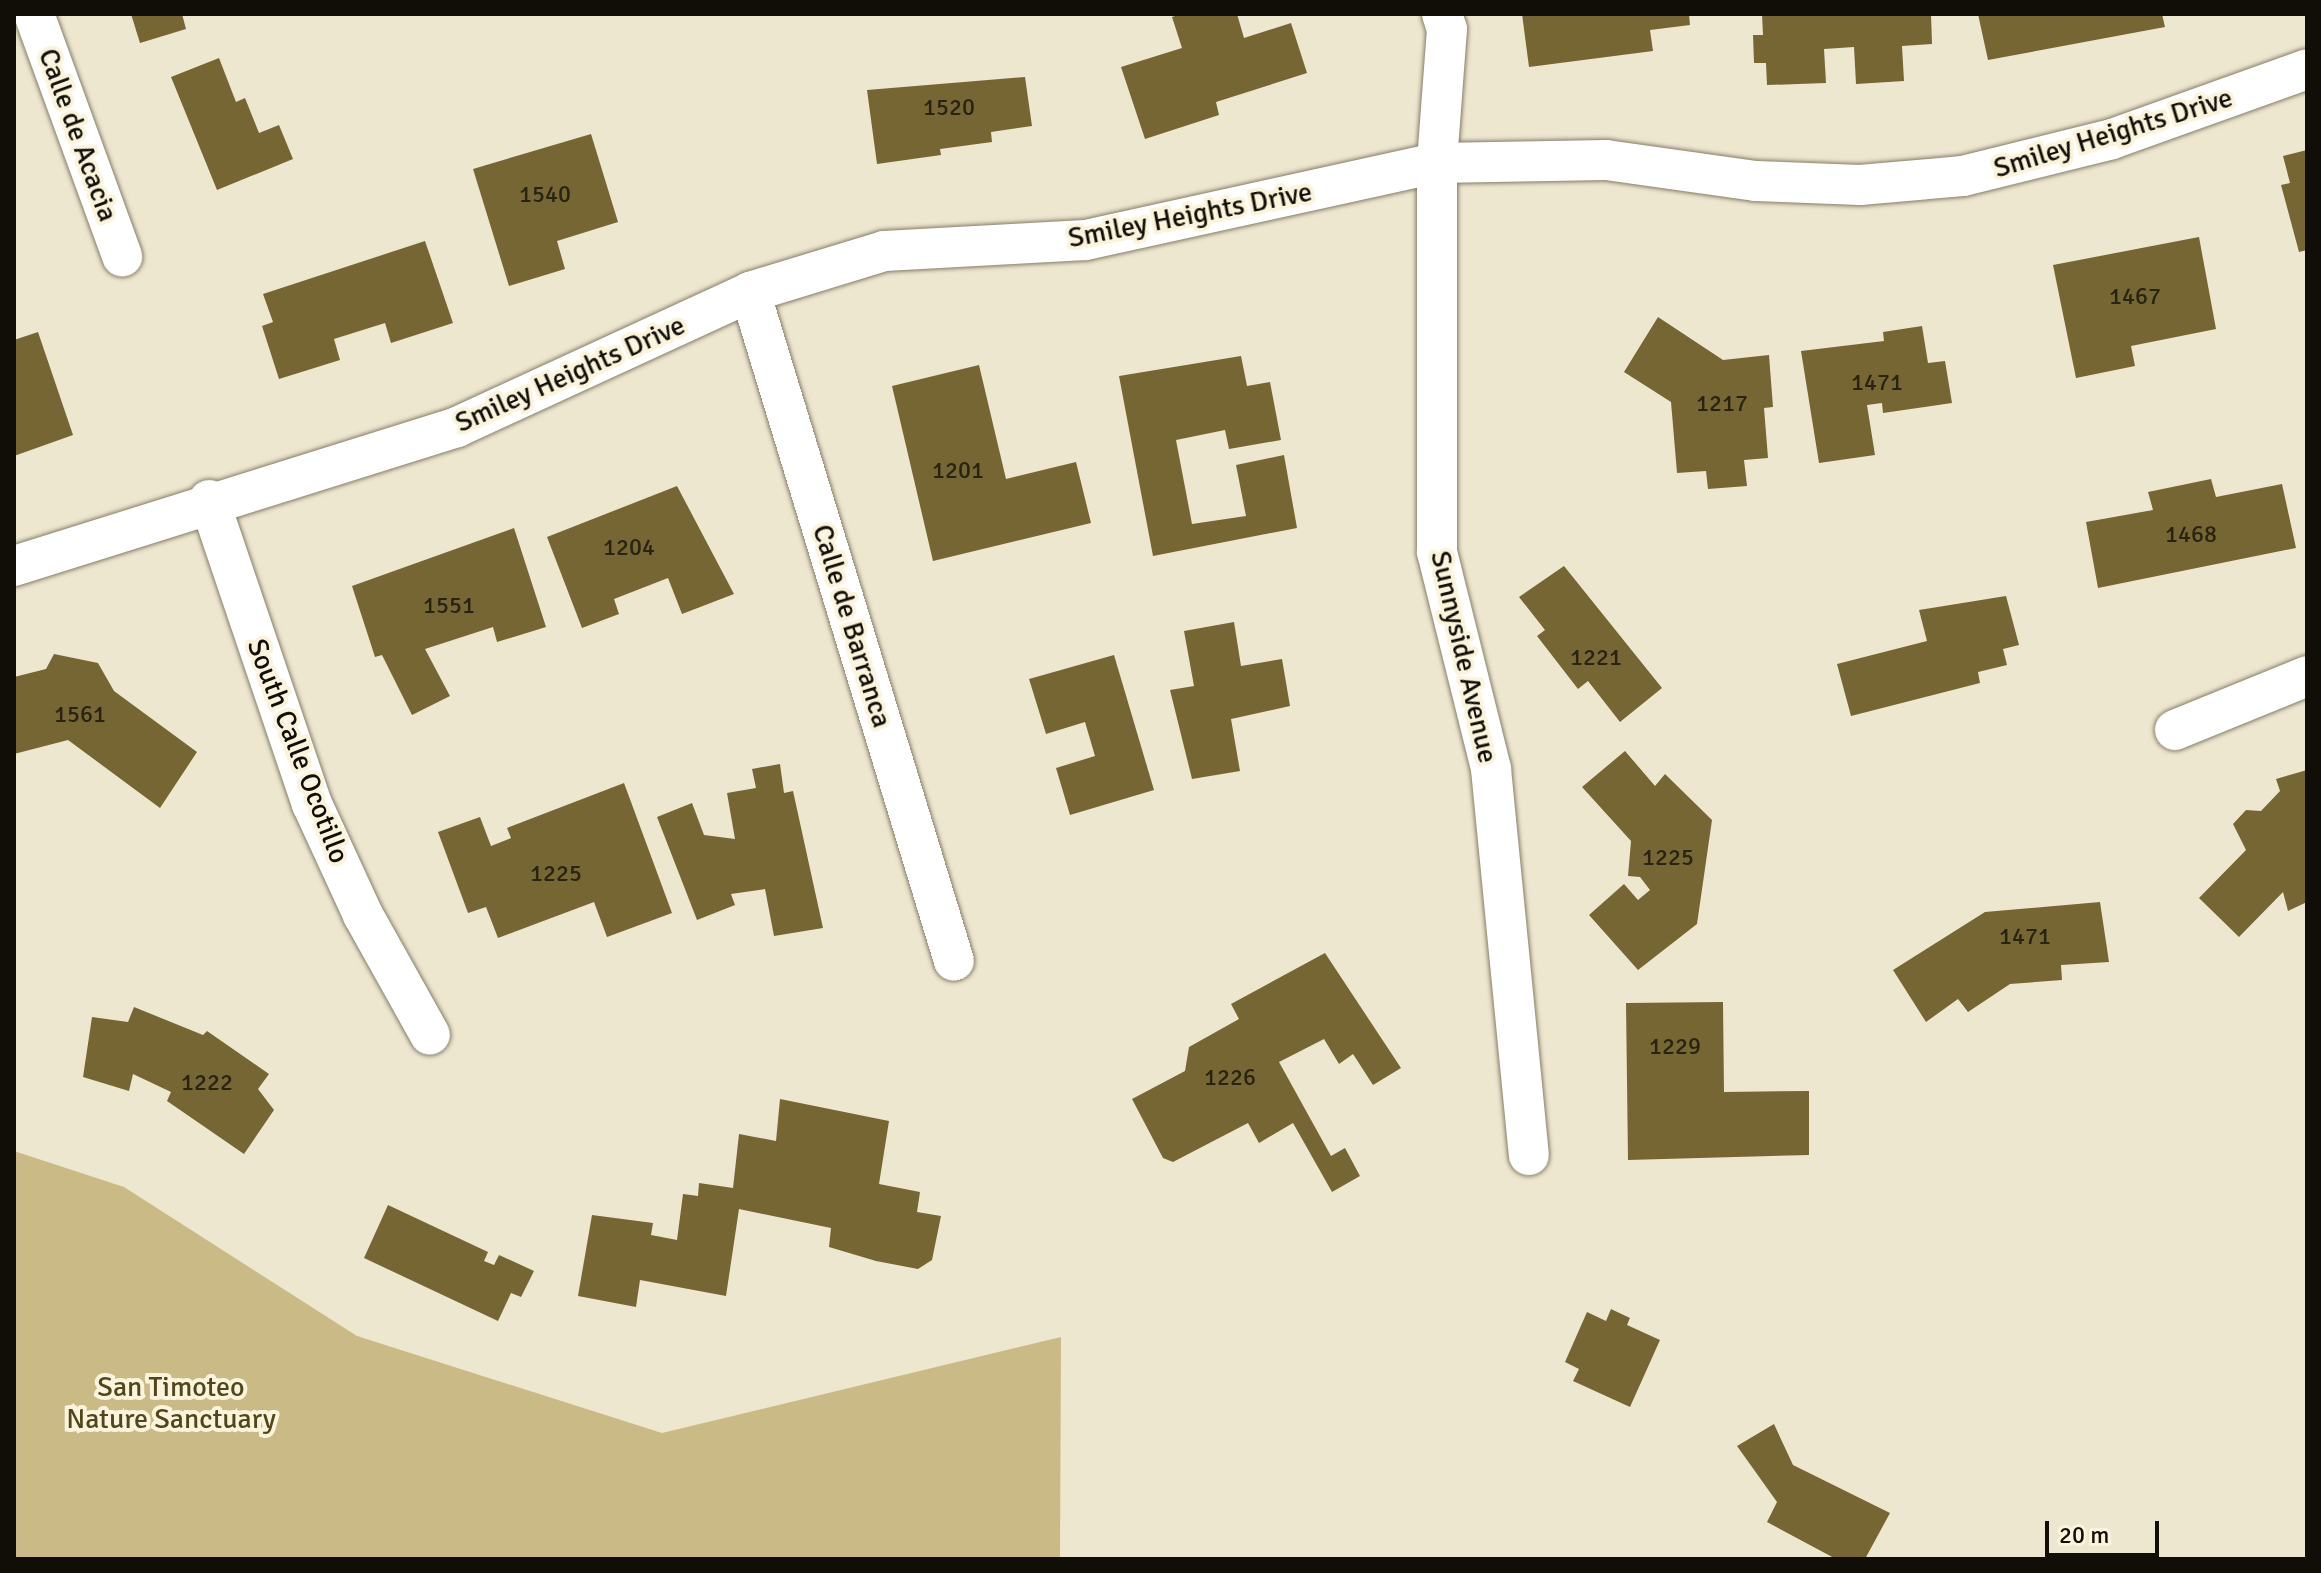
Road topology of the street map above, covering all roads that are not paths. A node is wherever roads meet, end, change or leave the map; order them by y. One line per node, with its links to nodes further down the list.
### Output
1 (34, 14): 5 (street, Calle de Acacia)
2 (1442, 14): 4 (street, Sunnyside Avenue)
3 (2307, 69): 4 (street, Smiley Heights Drive)
4 (1437, 163): 6 (street, Smiley Heights Drive); 13 (street, Sunnyside Avenue)
5 (122, 256)
6 (750, 292): 7 (street, Smiley Heights Drive); 11 (street, Calle de Barranca)
7 (209, 500): 8 (street, Smiley Heights Drive); 12 (street, South Calle Ocotillo)
8 (14, 566)
9 (2307, 676): 10 (street)
10 (2175, 730)
11 (954, 961)
12 (430, 1035)
13 (1529, 1155)

